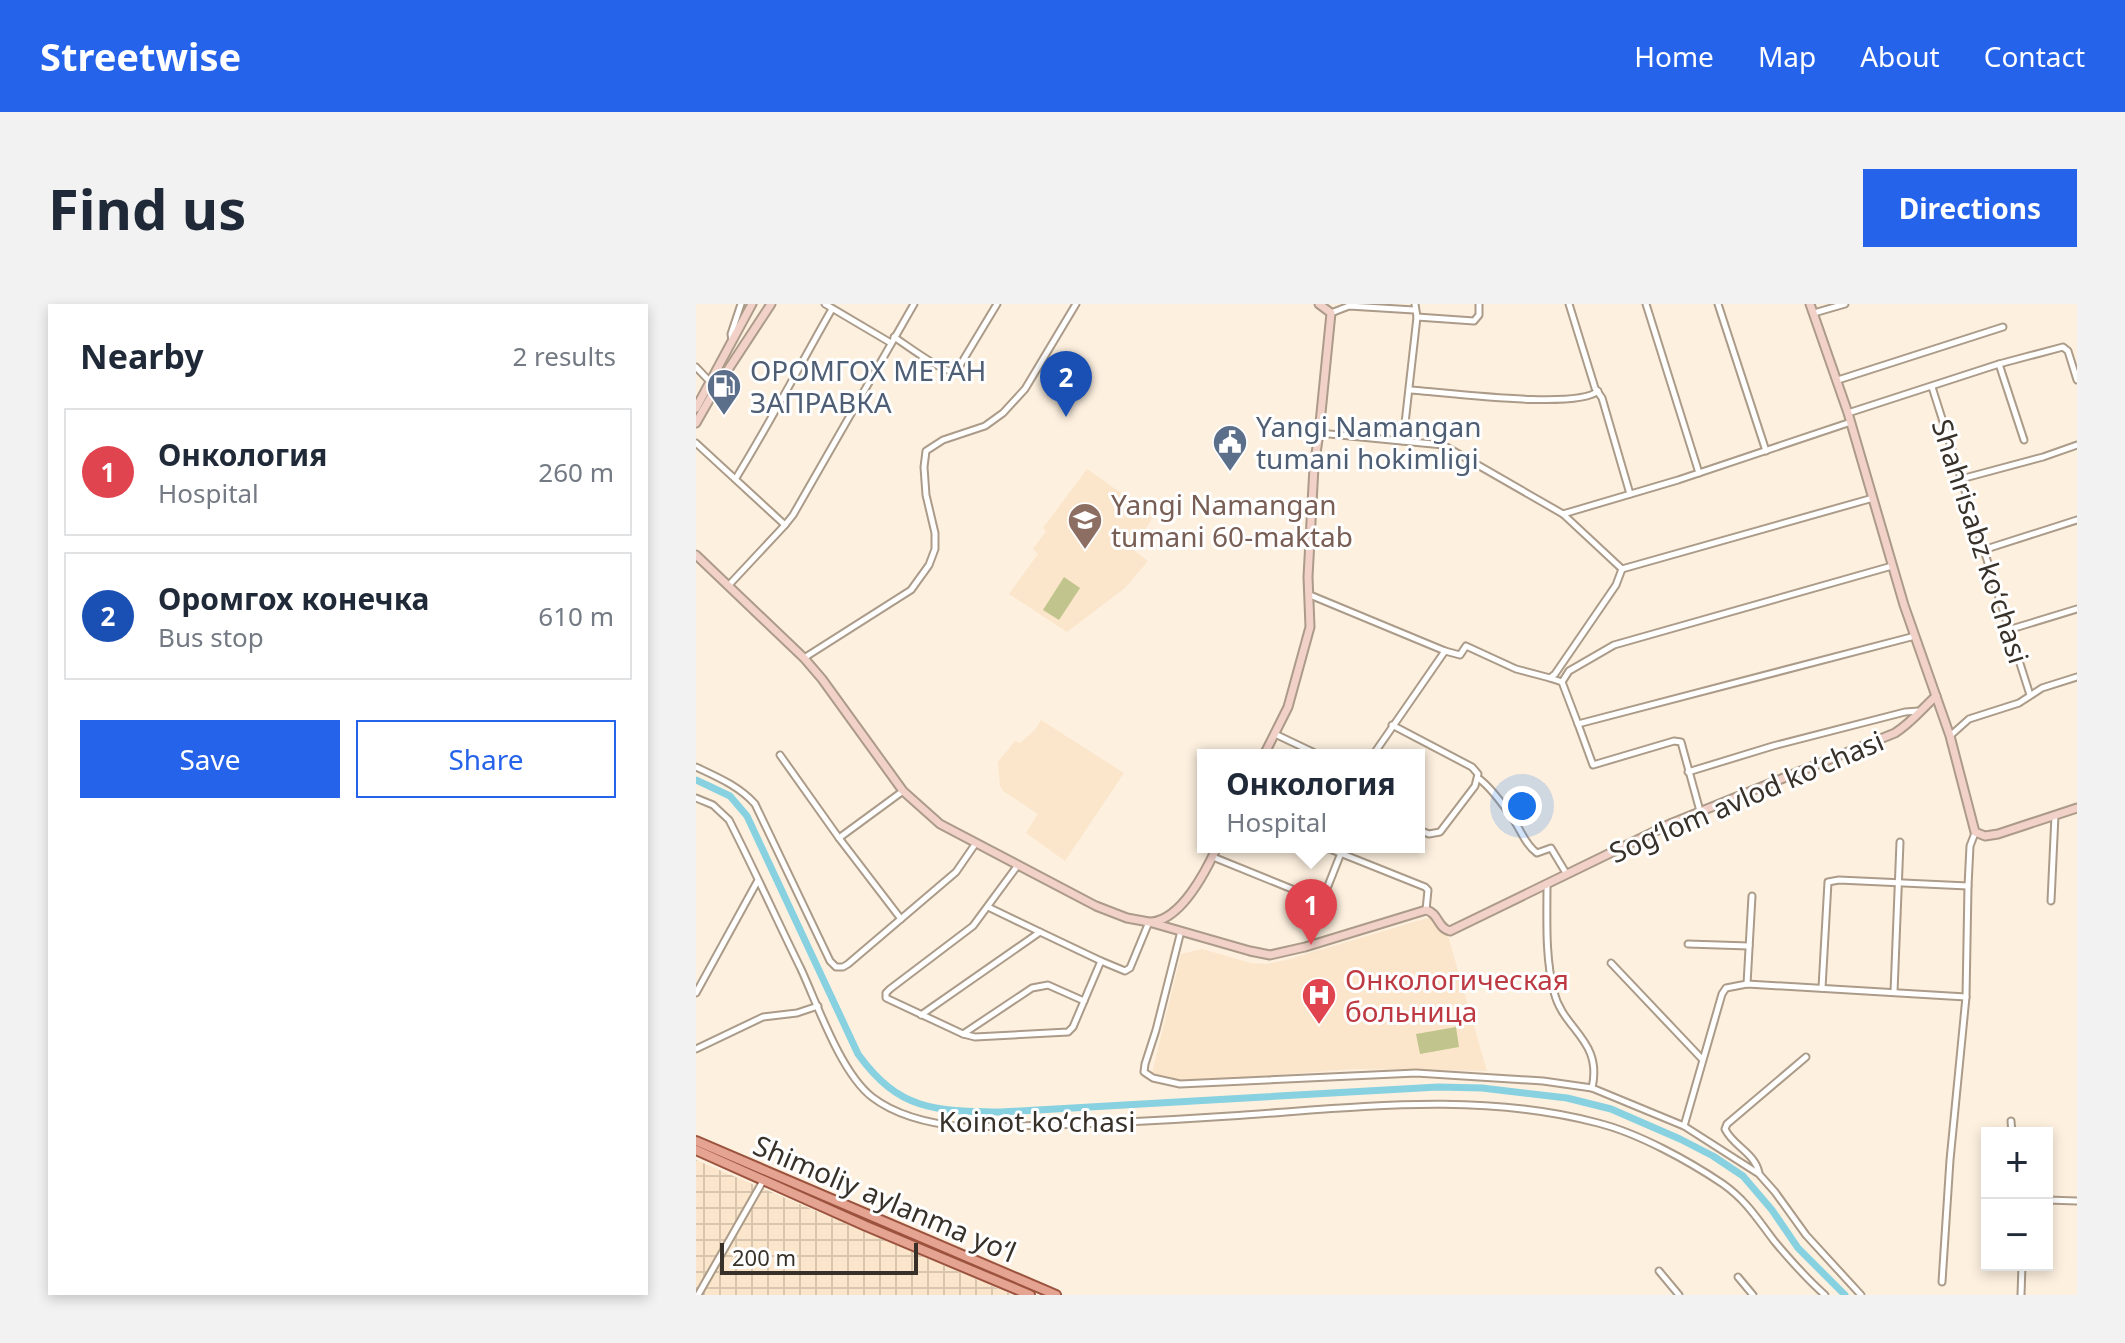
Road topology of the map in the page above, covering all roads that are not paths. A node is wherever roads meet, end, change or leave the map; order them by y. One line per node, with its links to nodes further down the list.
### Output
1 (741, 304): 21 (street)
2 (752, 304): 21 (street)
3 (771, 304): 26 (street)
4 (825, 304): 15 (street)
5 (914, 304): 20 (street)
6 (997, 304): 20 (street)
7 (1076, 304): 58 (street)
8 (1319, 304): 17 (street)
9 (1479, 304): 16 (street)
10 (1569, 304): 29 (street)
11 (1646, 304): 40 (street)
12 (1718, 304): 39 (street)
13 (1810, 304): 18 (street)
14 (1845, 304): 18 (street)
15 (832, 309): 20 (street); 41 (street)
16 (1415, 310): 17 (street); 28 (street)
17 (1331, 313): 34 (street)
18 (1814, 313): 24 (street)
19 (2003, 327): 24 (street)
20 (893, 340): 47 (street)
21 (733, 342): 26 (street)
22 (1999, 364): 25 (street); 27 (street); 35 (street)
23 (696, 367): 26 (street)
24 (1838, 380): 31 (street)
25 (2077, 380)
26 (713, 386): 30 (street); 33 (street)
27 (1932, 387): 31 (street); 42 (street, Shahrisabz koʻchasi)
28 (1410, 390): 29 (street); 36 (street)
29 (1598, 391): 43 (street)
30 (696, 408)
31 (1848, 413): 32 (street)
32 (1851, 422): 39 (street); 44 (street)
33 (696, 423)
34 (1319, 433): 36 (street); 53 (street)
35 (2024, 440)
36 (1403, 441): 45 (street)
37 (696, 443): 41 (street)
38 (2077, 445): 42 (street)
39 (1766, 451): 40 (street)
40 (1699, 473): 43 (street)
41 (736, 478): 47 (street)
42 (1961, 479): 48 (street, Shahrisabz koʻchasi)
43 (1630, 494): 45 (street)
44 (1873, 498): 50 (street); 51 (street)
45 (1563, 514): 51 (street)
46 (2077, 520): 48 (street)
47 (785, 525): 52 (street)
48 (1983, 550): 55 (street, Shahrisabz koʻchasi)
49 (696, 555): 52 (street)
50 (1892, 566): 56 (street); 61 (street)
51 (1622, 569): 60 (street)
52 (728, 586): 58 (street)
53 (1310, 595): 57 (street); 67 (street)
54 (2077, 609): 55 (street)
55 (2008, 630): 62 (street, Shahrisabz koʻchasi)
56 (1915, 636): 63 (street); 65 (street)
57 (1445, 651): 60 (street); 66 (street)
58 (804, 658): 76 (street)
59 (2077, 677): 62 (street)
60 (1550, 678): 61 (street)
61 (1562, 682): 65 (street)
62 (2030, 695): 68 (street)
63 (1936, 696): 64 (street, Sogʻlom avlod koʻchasi); 68 (street)
64 (1919, 711): 74 (street); 79 (street, Sogʻlom avlod koʻchasi)
65 (1578, 724): 74 (street)
66 (1392, 725): 71 (street); 75 (street)
67 (1275, 734): 69 (street); 70 (street)
68 (1950, 736): 82 (street)
69 (1267, 749)
70 (1306, 749)
71 (1377, 749)
72 (780, 755): 83 (street)
73 (696, 767): 99 (street)
74 (1688, 772): 79 (street)
75 (1478, 778): 81 (street); 90 (street)
76 (903, 791): 83 (street); 85 (street)
77 (696, 798): 91 (street, Koinot koʻchasi)
78 (2077, 808): 80 (street)
79 (1700, 811): 90 (street, Sogʻlom avlod koʻchasi)
80 (2055, 814): 82 (street); 96 (street)
81 (1425, 832)
82 (1975, 832): 94 (street)
83 (839, 838): 99 (street)
84 (1900, 842): 93 (street)
85 (976, 843): 89 (street); 99 (street)
86 (1215, 853): 88 (street)
87 (1341, 853): 88 (street); 98 (street)
88 (1213, 857): 100 (street)
89 (1018, 865): 97 (street); 100 (street)
90 (1566, 873): 92 (street, Sogʻlom avlod koʻchasi)
91 (758, 881): 110 (street); 113 (street, Koinot koʻchasi)
92 (1547, 883): 98 (street, Sogʻlom avlod koʻchasi); 119 (street)
93 (1898, 883): 94 (street); 108 (street); 109 (street)
94 (1968, 886): 111 (street)
95 (1752, 896): 104 (street)
96 (2051, 901)
97 (988, 907): 102 (street); 114 (street)
98 (1426, 910): 101 (street)
99 (901, 919)
100 (1149, 922): 101 (street); 105 (street)
101 (1181, 931): 119 (street)
102 (1040, 932): 105 (street); 114 (street)
103 (1688, 944): 104 (street)
104 (1749, 946): 107 (street)
105 (1101, 961): 112 (street)
106 (1611, 963): 118 (street)
107 (1747, 984): 108 (street); 118 (street)
108 (1822, 988): 109 (street)
109 (1894, 992): 111 (street)
110 (696, 993)
111 (1966, 997): 134 (street)
112 (1084, 1001): 115 (street); 115 (street)
113 (818, 1006): 116 (street); 140 (street, Koinot koʻchasi)
114 (920, 1015): 115 (street)
115 (963, 1034)
116 (696, 1049)
117 (1806, 1057): 125 (street)
118 (1703, 1060): 121 (street)
119 (1592, 1088): 121 (street)
120 (2011, 1121): 122 (street)
121 (1684, 1126): 125 (street)
122 (2012, 1127)
123 (696, 1141): 129 (main road, Shimoliy aylanma yoʻl)
124 (696, 1150): 126 (main road, Shimoliy aylanma yoʻl)
125 (1759, 1174): 141 (street)
126 (764, 1179): 130 (main road, Shimoliy aylanma yoʻl); 135 (street)
127 (2053, 1200): 128 (street)
128 (2077, 1201)
129 (870, 1215): 130 (main road); 137 (main road, Shimoliy aylanma yoʻl)
130 (866, 1226): 136 (main road, Shimoliy aylanma yoʻl)
131 (1659, 1271): 138 (street)
132 (2022, 1271): 142 (street)
133 (1738, 1277): 139 (street)
134 (1942, 1282)
135 (698, 1295)
136 (1030, 1295)
137 (1056, 1295)
138 (1679, 1295)
139 (1753, 1295)
140 (1825, 1295)
141 (1861, 1295)
142 (2021, 1295)

